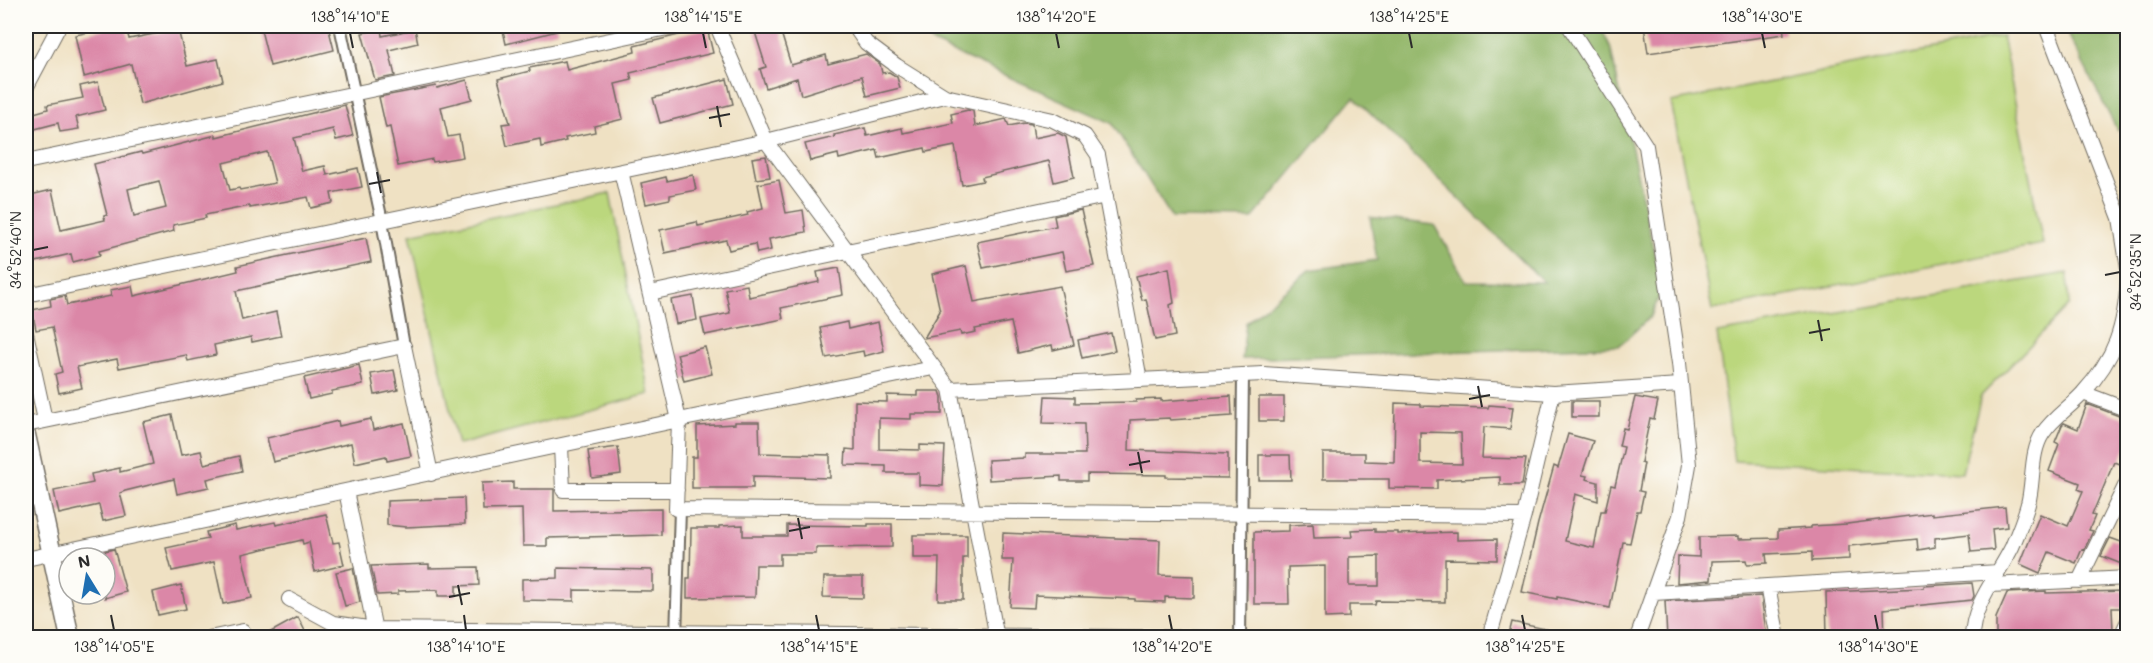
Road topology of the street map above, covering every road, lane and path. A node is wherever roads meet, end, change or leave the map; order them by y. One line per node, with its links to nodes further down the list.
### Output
1 (59, 26): 8 (street)
2 (340, 26): 9 (street)
3 (677, 26): 9 (street)
4 (717, 26): 11 (street)
5 (854, 26): 10 (street)
6 (1569, 26): 26 (street)
7 (2046, 26): 17 (street)
8 (26, 88)
9 (355, 93): 12 (street); 15 (street)
10 (945, 96): 11 (street); 14 (street)
11 (766, 141): 13 (street); 16 (street)
12 (26, 162)
13 (621, 171): 15 (street); 19 (street)
14 (1106, 196): 16 (street); 25 (street)
15 (382, 221): 20 (street); 22 (street)
16 (847, 252): 19 (street); 23 (street)
17 (2127, 269)
18 (2127, 278): 29 (street)
19 (650, 293): 32 (street)
20 (26, 295)
21 (26, 333): 31 (street)
22 (404, 346): 31 (street); 36 (street)
23 (933, 368): 27 (street); 32 (street)
24 (1242, 375): 25 (street); 28 (street); 42 (street)
25 (1140, 380): 27 (street)
26 (1680, 385): 28 (street); 51 (street)
27 (950, 389): 41 (street)
28 (1553, 393): 43 (street)
29 (2083, 393): 30 (street); 46 (street)
30 (2127, 410)
31 (45, 420): 33 (street)
32 (679, 420): 35 (street); 38 (street)
33 (26, 424)
34 (26, 435): 44 (street)
35 (561, 446): 36 (street); 38 (street)
36 (431, 474): 39 (street)
37 (2127, 480): 48 (street)
38 (677, 490): 40 (street)
39 (346, 491): 44 (street); 54 (street)
40 (680, 509): 41 (street); 55 (street)
41 (973, 512): 42 (street); 56 (street)
42 (1240, 514): 43 (street); 61 (street)
43 (1524, 516): 62 (street)
44 (52, 554): 45 (street); 57 (street)
45 (26, 559)
46 (1998, 572): 49 (street); 50 (street)
47 (2127, 579): 48 (street)
48 (2079, 581): 49 (street)
49 (1991, 585): 65 (street)
50 (1768, 586): 51 (street); 64 (street)
51 (1654, 594): 63 (street)
52 (289, 599): 54 (street)
53 (2127, 621): 66 (street)
54 (376, 633): 55 (street)
55 (676, 635): 56 (street)
56 (997, 637): 60 (street)
57 (70, 638)
58 (209, 638): 59 (street)
59 (247, 638)
60 (1212, 638)
61 (1240, 638)
62 (1489, 638)
63 (1637, 638)
64 (1778, 638)
65 (1972, 638)
66 (2120, 638)

